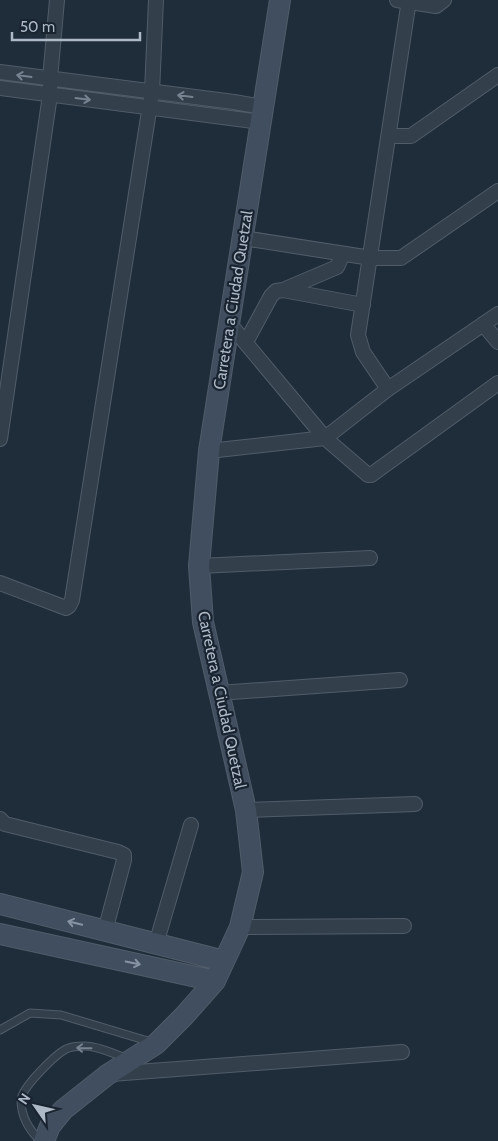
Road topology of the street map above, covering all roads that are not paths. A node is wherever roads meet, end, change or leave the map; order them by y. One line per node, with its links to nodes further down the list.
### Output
1 (56, 0): 8 (street)
2 (156, 0): 10 (street)
3 (280, 0): 13 (main road, Carretera a Ciudad Quetzal)
4 (444, 0): 5 (street)
5 (405, 1): 14 (street)
6 (0, 72): 8 (street, one-way to 6)
7 (498, 75): 14 (street)
8 (50, 79): 10 (street); 11 (street)
9 (0, 88): 11 (street)
10 (152, 92): 12 (street); 13 (street, one-way to 10)
11 (50, 95): 12 (street, one-way to 12); 29 (street)
12 (150, 108): 13 (street); 33 (street)
13 (262, 115): 16 (main road, Carretera a Ciudad Quetzal)
14 (389, 136): 18 (street)
15 (498, 192): 18 (street)
16 (242, 238): 17 (street); 22 (main road, Carretera a Ciudad Quetzal)
17 (343, 254): 18 (street); 19 (street)
18 (371, 258): 20 (street)
19 (283, 290): 20 (street); 24 (street)
20 (363, 305): 27 (street)
21 (498, 314): 23 (street)
22 (229, 323): 24 (street); 30 (main road, Carretera a Ciudad Quetzal)
23 (483, 324): 25 (street); 27 (street)
24 (246, 342): 28 (street)
25 (498, 342)
26 (498, 383): 28 (street)
27 (388, 389): 28 (street)
28 (325, 438): 30 (street)
29 (0, 439)
30 (209, 451): 32 (main road, Carretera a Ciudad Quetzal)
31 (370, 558): 32 (street)
32 (199, 566): 35 (main road, Carretera a Ciudad Quetzal)
33 (0, 583)
34 (400, 680): 35 (street)
35 (219, 693): 37 (main road, Carretera a Ciudad Quetzal)
36 (415, 804): 37 (street)
37 (246, 810): 42 (main road, Carretera a Ciudad Quetzal)
38 (0, 819): 43 (street)
39 (191, 825): 45 (street)
40 (0, 904): 43 (main road, one-way to 40)
41 (404, 926): 42 (street)
42 (240, 927): 46 (main road, Carretera a Ciudad Quetzal)
43 (105, 931): 45 (main road)
44 (0, 934): 47 (main road, one-way to 47)
45 (156, 944): 46 (main road)
46 (224, 961): 47 (main road, Carretera a Ciudad Quetzal)
47 (215, 981): 49 (main road, Carretera a Ciudad Quetzal)
48 (0, 1030): 49 (lane)
49 (156, 1044): 51 (main road, Carretera a Ciudad Quetzal)
50 (402, 1052): 52 (street)
51 (131, 1060): 52 (main road, Carretera a Ciudad Quetzal); 53 (lane, one-way to 53)
52 (107, 1075): 54 (main road, Carretera a Ciudad Quetzal)
53 (40, 1141)
54 (44, 1141)

